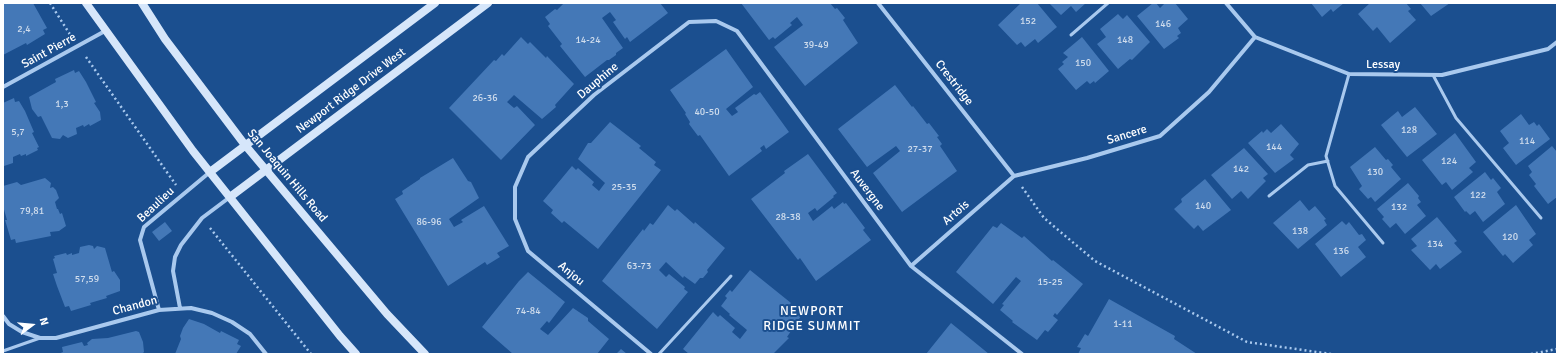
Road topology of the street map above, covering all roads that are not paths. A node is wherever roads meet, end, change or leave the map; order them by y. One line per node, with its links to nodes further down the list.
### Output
1 (86, 3): 9 (main road)
2 (142, 3): 16 (main road, San Joaquin Hills Road)
3 (435, 3): 16 (main road, Newport Ridge Drive West)
4 (488, 3): 18 (main road, Newport Ridge Drive West)
5 (878, 3): 20 (street, Crestridge)
6 (1108, 3): 10 (lane)
7 (1226, 3): 11 (street, Lessay)
8 (716, 21): 21 (street, Dauphine); 26 (street, Auvergne)
9 (105, 31): 15 (street, Saint Pierre); 19 (main road)
10 (1071, 35)
11 (1255, 37): 13 (street, Lessay); 20 (street, Sancere)
12 (1557, 42): 14 (street, Lessay)
13 (1349, 74): 14 (street, Lessay); 17 (lane)
14 (1433, 75): 24 (lane)
15 (3, 87)
16 (245, 145): 18 (main road, San Joaquin Hills Road); 19 (main road, Newport Ridge Drive West)
17 (1328, 161): 22 (lane); 25 (lane)
18 (266, 170): 23 (main road, Newport Ridge Drive West); 35 (main road, San Joaquin Hills Road)
19 (210, 172): 23 (main road); 29 (street, Beaulieu)
20 (1014, 176): 26 (street, Artois)
21 (515, 187): 36 (street, Anjou)
22 (1269, 196)
23 (230, 197): 28 (street); 34 (main road)
24 (1541, 218)
25 (1383, 243)
26 (911, 266): 38 (street, Auvergne)
27 (731, 276): 37 (lane)
28 (180, 308): 29 (street, Chandon); 33 (street, Chandon)
29 (159, 310): 31 (street, Chandon)
30 (3, 316): 31 (street, Chandon)
31 (40, 338): 32 (lane)
32 (3, 351)
33 (266, 354)
34 (356, 354)
35 (425, 354)
36 (651, 354)
37 (659, 354)
38 (1022, 354)

